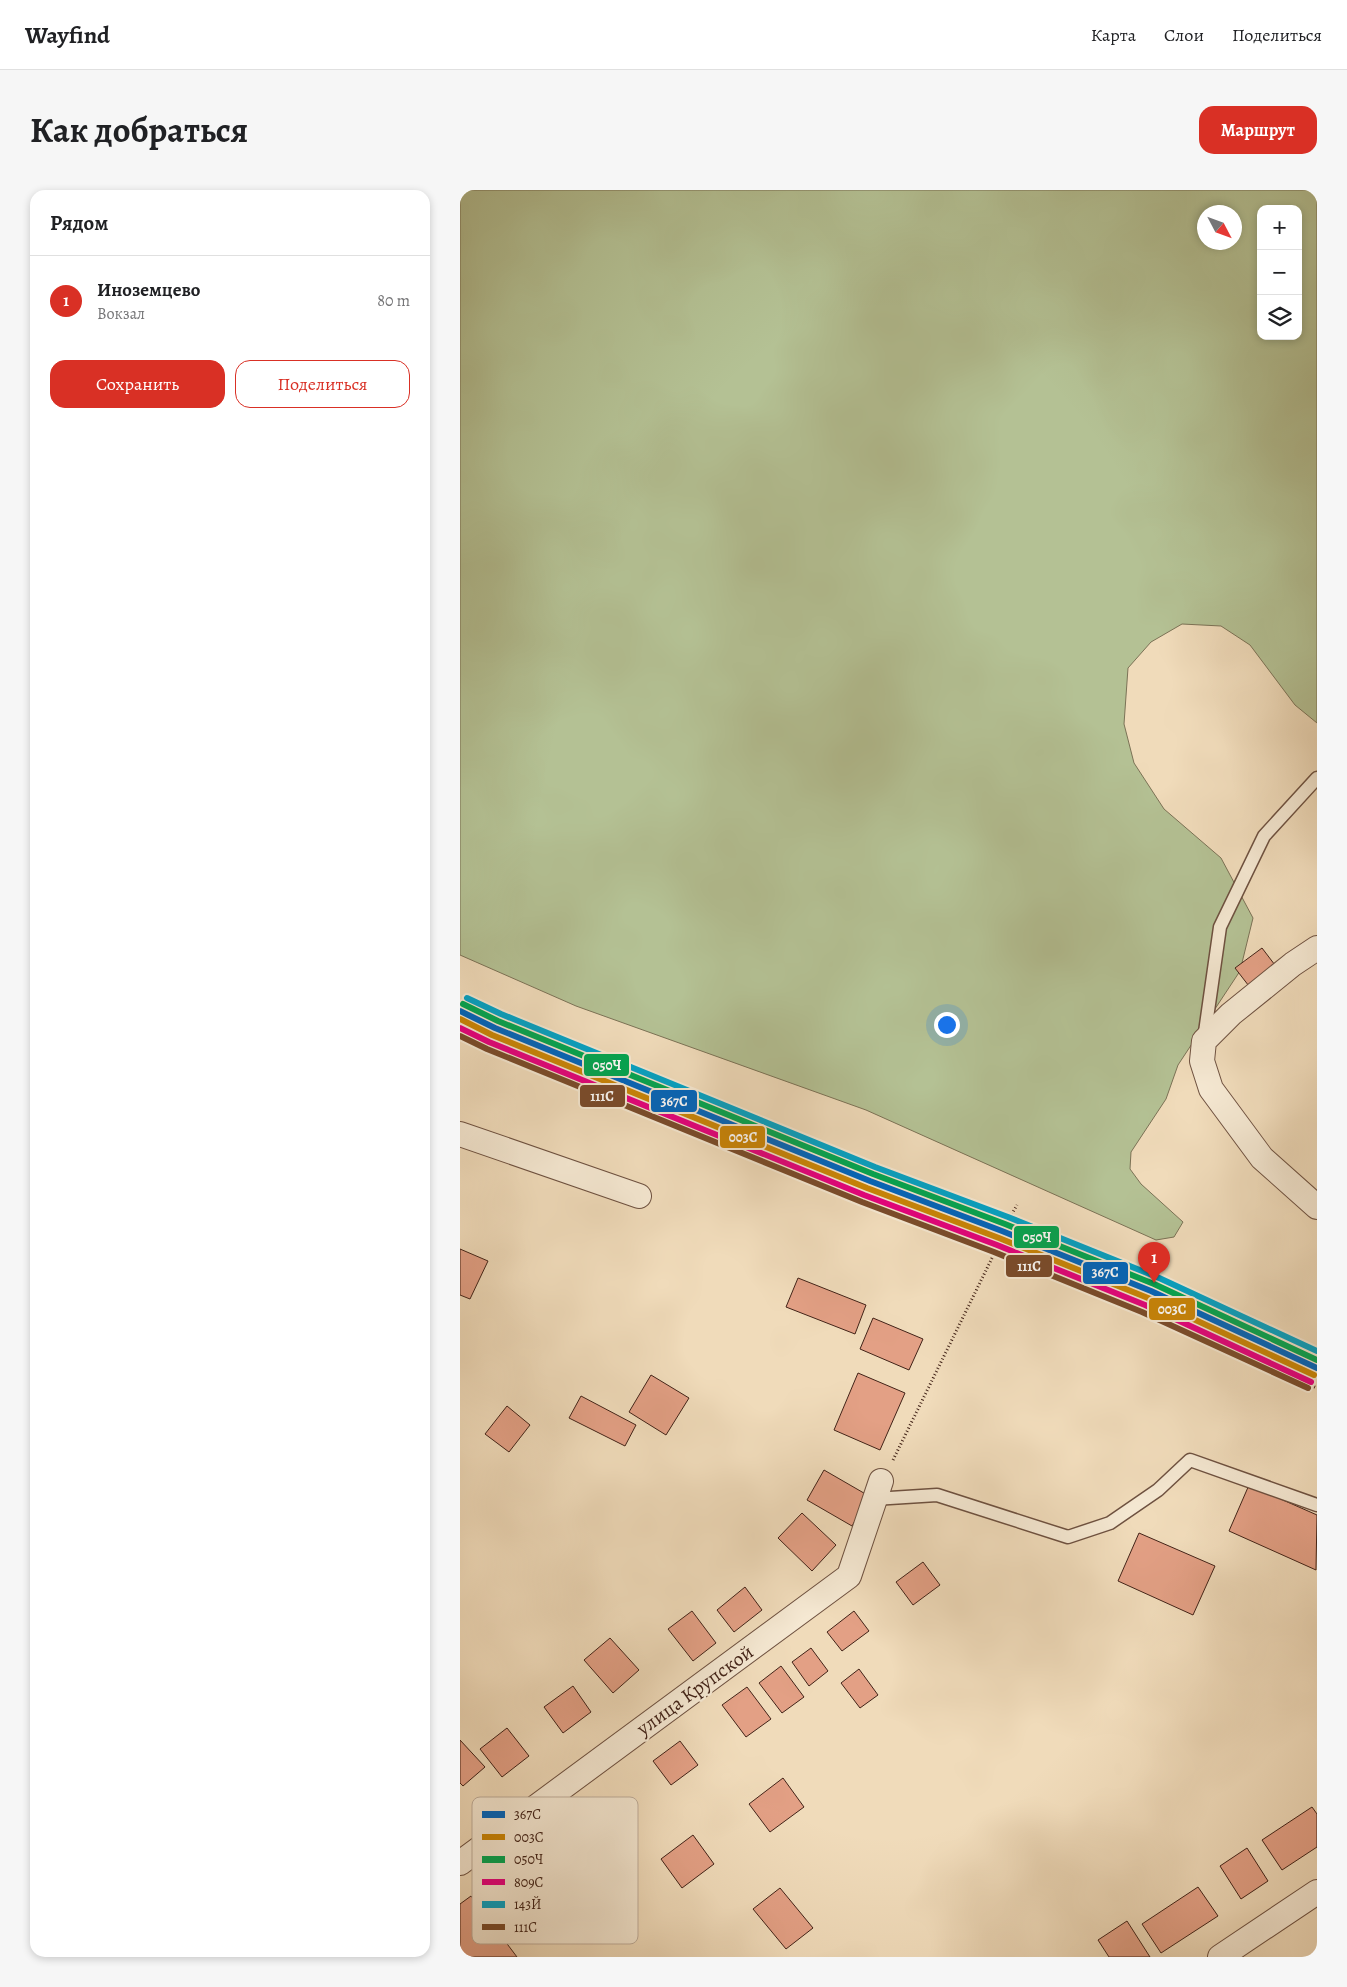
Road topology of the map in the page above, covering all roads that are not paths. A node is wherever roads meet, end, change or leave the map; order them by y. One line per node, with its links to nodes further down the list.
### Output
1 (1317, 778): 3 (lane)
2 (1317, 948): 3 (street)
3 (1204, 1041): 6 (street)
4 (460, 1134): 5 (street)
5 (639, 1196)
6 (1317, 1207)
7 (877, 1490): 8 (lane); 9 (street, улица Крупской)
8 (1317, 1505)
9 (549, 1797)
10 (472, 1854): 11 (street, улица Крупской)
11 (460, 1863)
12 (1317, 1892): 13 (street)
13 (1220, 1957)

